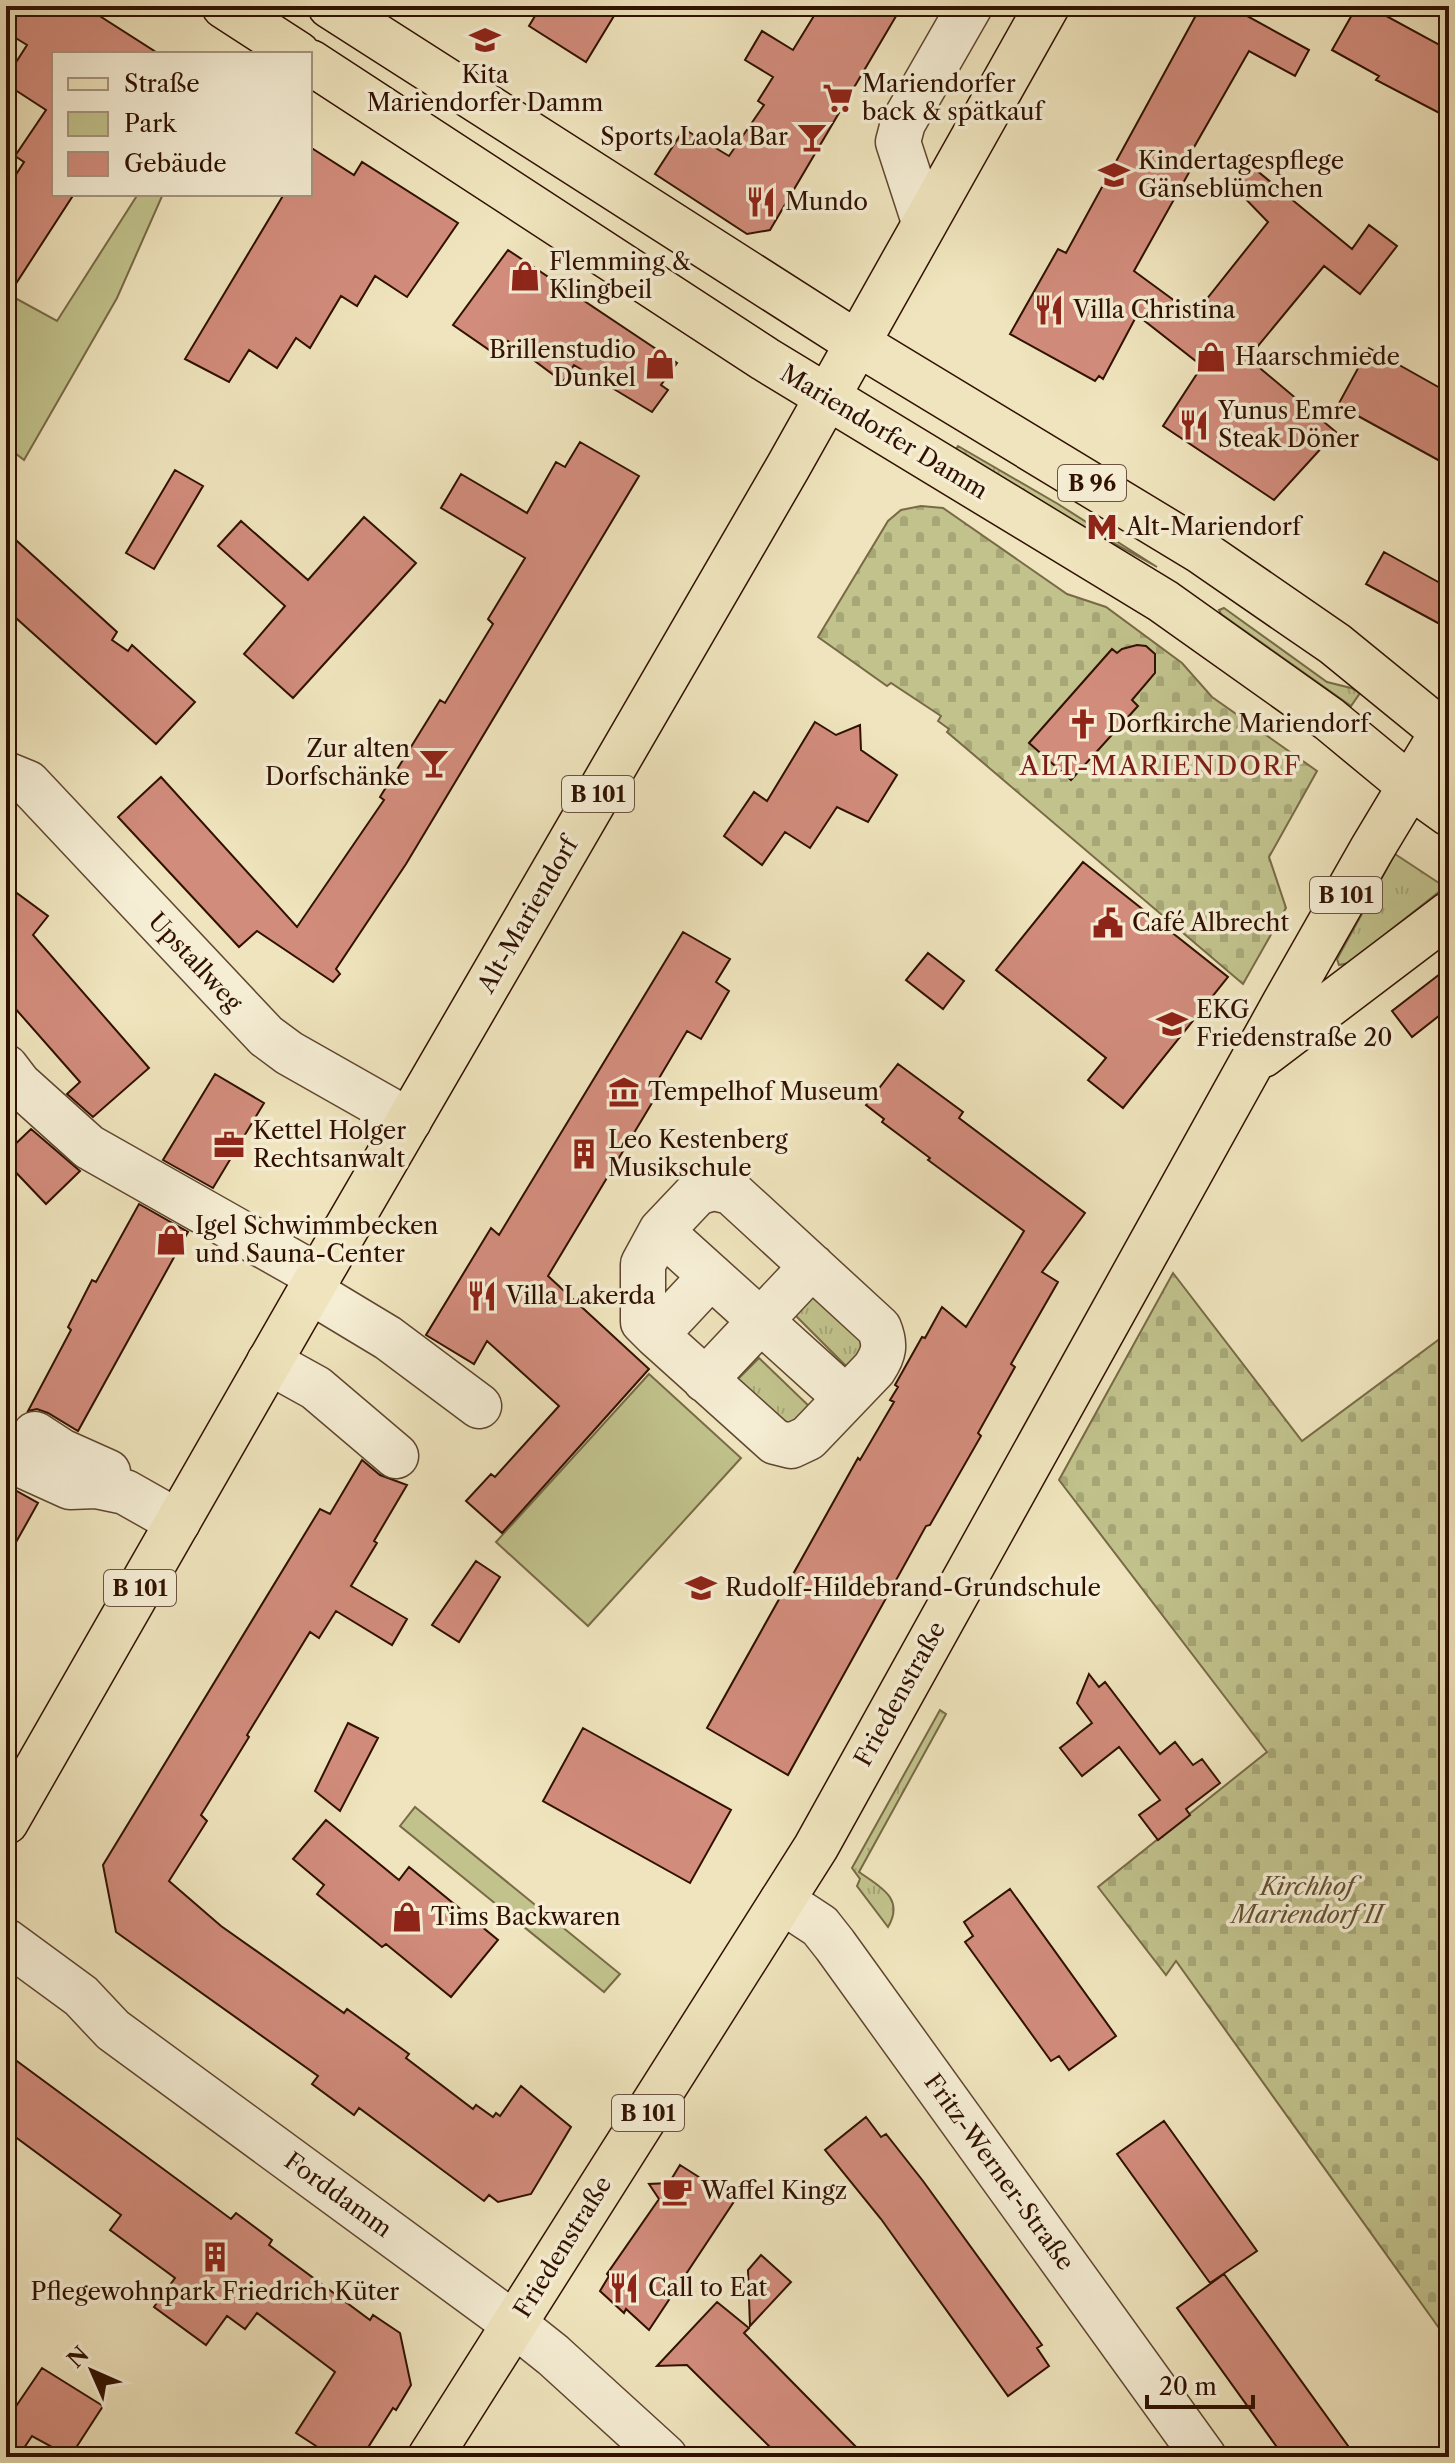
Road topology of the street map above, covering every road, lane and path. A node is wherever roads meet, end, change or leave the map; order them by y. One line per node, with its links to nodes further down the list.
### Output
1 (224, 6): 5 (main road)
2 (330, 6): 8 (main road, B 96)
3 (970, 6): 7 (street)
4 (1047, 6): 7 (main road, Alt-Mariendorf)
5 (295, 52)
6 (312, 63): 9 (main road, Mariendorfer Damm / B 96)
7 (924, 222): 8 (main road, Alt-Mariendorf)
8 (857, 343): 9 (main road, Alt-Mariendorf); 10 (main road, B 96)
9 (827, 397): 12 (main road, Mariendorfer Damm / B 96); 17 (main road, Alt-Mariendorf / B 101)
10 (1447, 730): 12 (main road, Friedenstraße)
11 (6, 774): 17 (street, Upstallweg)
12 (1410, 786): 13 (main road, Mariendorfer Damm / B 96); 15 (main road, Friedenstraße / B 101)
13 (1449, 814)
14 (1449, 914): 15 (main road, B 101)
15 (1250, 1066): 32 (main road, Friedenstraße / B 101)
16 (6, 1067): 21 (street)
17 (409, 1121): 21 (main road, Alt-Mariendorf / B 101)
18 (661, 1231): 19 (street); 20 (street); 23 (street)
19 (812, 1266): 22 (street); 26 (street)
20 (711, 1276): 22 (street); 23 (street)
21 (314, 1284): 24 (main road, Alt-Mariendorf / B 101); 27 (street)
22 (760, 1321): 25 (street); 26 (street)
23 (656, 1335): 25 (street)
24 (269, 1362): 29 (street); 30 (main road, Alt-Mariendorf / B 101)
25 (705, 1380): 26 (street)
26 (846, 1398)
27 (479, 1406)
28 (16, 1453): 30 (street)
29 (396, 1456)
30 (178, 1522): 31 (main road, Alt-Mariendorf / B 101)
31 (6, 1822)
32 (782, 1901): 34 (main road, Friedenstraße / B 101); 37 (street, Fritz-Werner-Straße)
33 (6, 1941): 34 (street, Forddamm)
34 (514, 2324): 35 (main road, Friedenstraße / B 101); 36 (street, Forddamm)
35 (430, 2457)
36 (665, 2457)
37 (1204, 2457)

